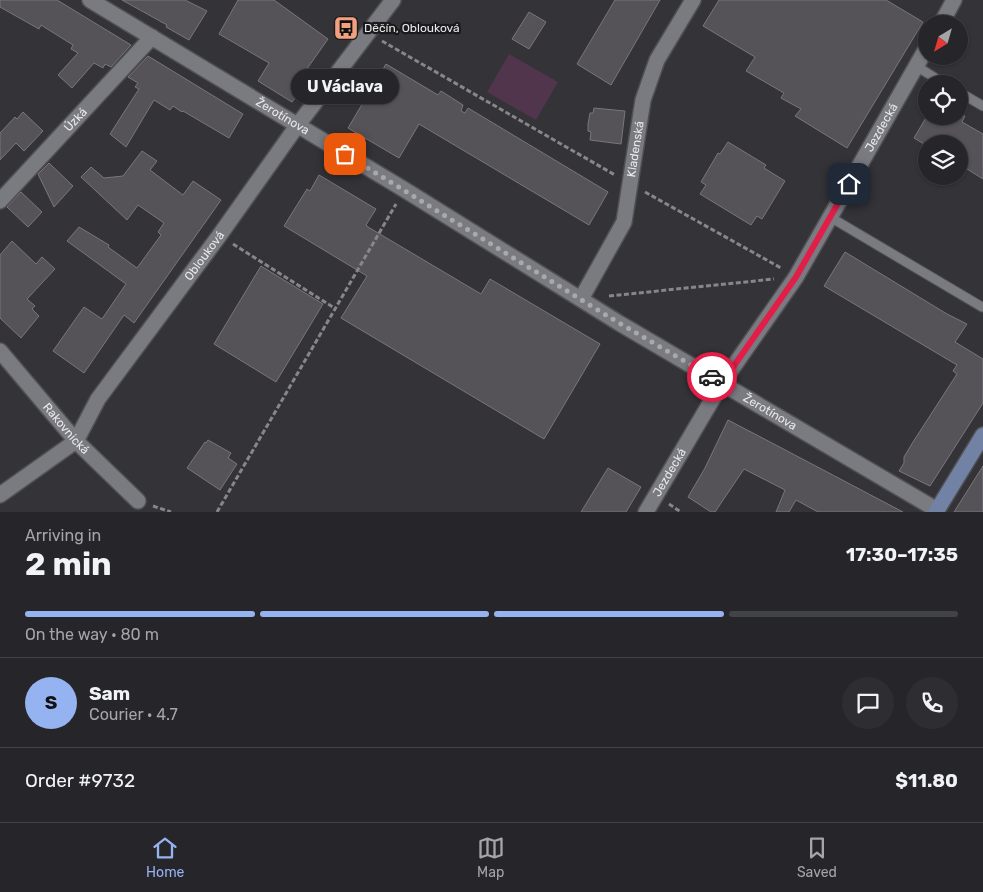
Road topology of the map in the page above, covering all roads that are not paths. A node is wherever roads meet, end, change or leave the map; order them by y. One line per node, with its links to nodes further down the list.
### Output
1 (90, 0): 6 (street, Žerotínova)
2 (393, 0): 12 (street, Oblouková)
3 (693, 0): 15 (street, Kladenská)
4 (954, 0): 5 (street)
5 (945, 15)
6 (152, 37): 12 (street, Žerotínova); 13 (street, Úzká)
7 (918, 63): 8 (street, Jezdecká)
8 (916, 66): 9 (lane); 14 (street, Jezdecká)
9 (930, 75)
10 (968, 97): 11 (lane)
11 (983, 106)
12 (297, 126): 15 (street, Žerotínova); 20 (street, Oblouková)
13 (0, 201)
14 (830, 217): 16 (lane); 18 (street, Jezdecká)
15 (581, 299): 18 (street, Žerotínova)
16 (982, 307)
17 (0, 351): 20 (street, Rakovnická)
18 (722, 383): 23 (street, Žerotínova); 24 (street, Jezdecká)
19 (983, 434): 23 (main road)
20 (76, 441): 21 (street, Oblouková); 22 (street, Rakovnická)
21 (0, 495)
22 (138, 501)
23 (936, 511)
24 (646, 512)

